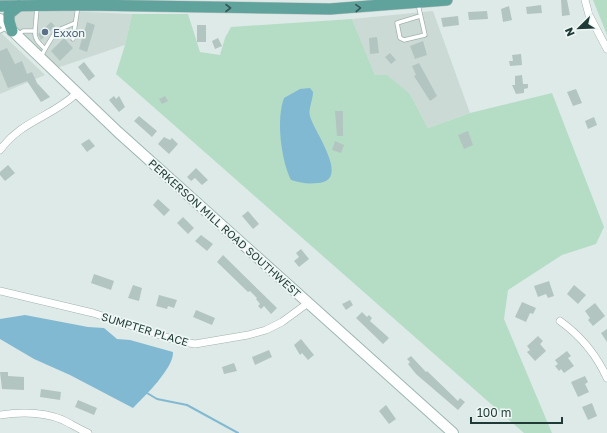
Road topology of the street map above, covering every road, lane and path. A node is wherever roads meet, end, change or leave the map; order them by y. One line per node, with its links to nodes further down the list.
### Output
1 (447, 0): 3 (main road)
2 (585, 0): 16 (street)
3 (418, 3): 4 (main road, one-way to 3); 9 (lane)
4 (187, 4): 5 (main road)
5 (78, 5): 8 (main road); 11 (lane)
6 (0, 6): 7 (main road)
7 (19, 6): 8 (main road); 12 (main road)
8 (37, 6): 13 (lane)
9 (420, 16): 9 (lane)
10 (0, 19): 12 (street, PERKERSON MILL ROAD SOUTHWEST)
11 (76, 23): 14 (lane); 15 (lane)
12 (9, 31): 13 (lane); 17 (street, PERKERSON MILL ROAD SOUTHWEST)
13 (35, 31): 15 (lane)
14 (73, 39)
15 (45, 49): 17 (lane)
16 (607, 49)
17 (40, 58): 18 (street, PERKERSON MILL ROAD SOUTHWEST)
18 (77, 94): 19 (street); 21 (street, PERKERSON MILL ROAD SOUTHWEST)
19 (0, 150)
20 (0, 291): 21 (street, SUMPTER PLACE)
21 (308, 303): 26 (street, PERKERSON MILL ROAD SOUTHWEST)
22 (560, 321): 23 (street)
23 (607, 378)
24 (0, 415): 25 (street)
25 (88, 433)
26 (453, 433)

